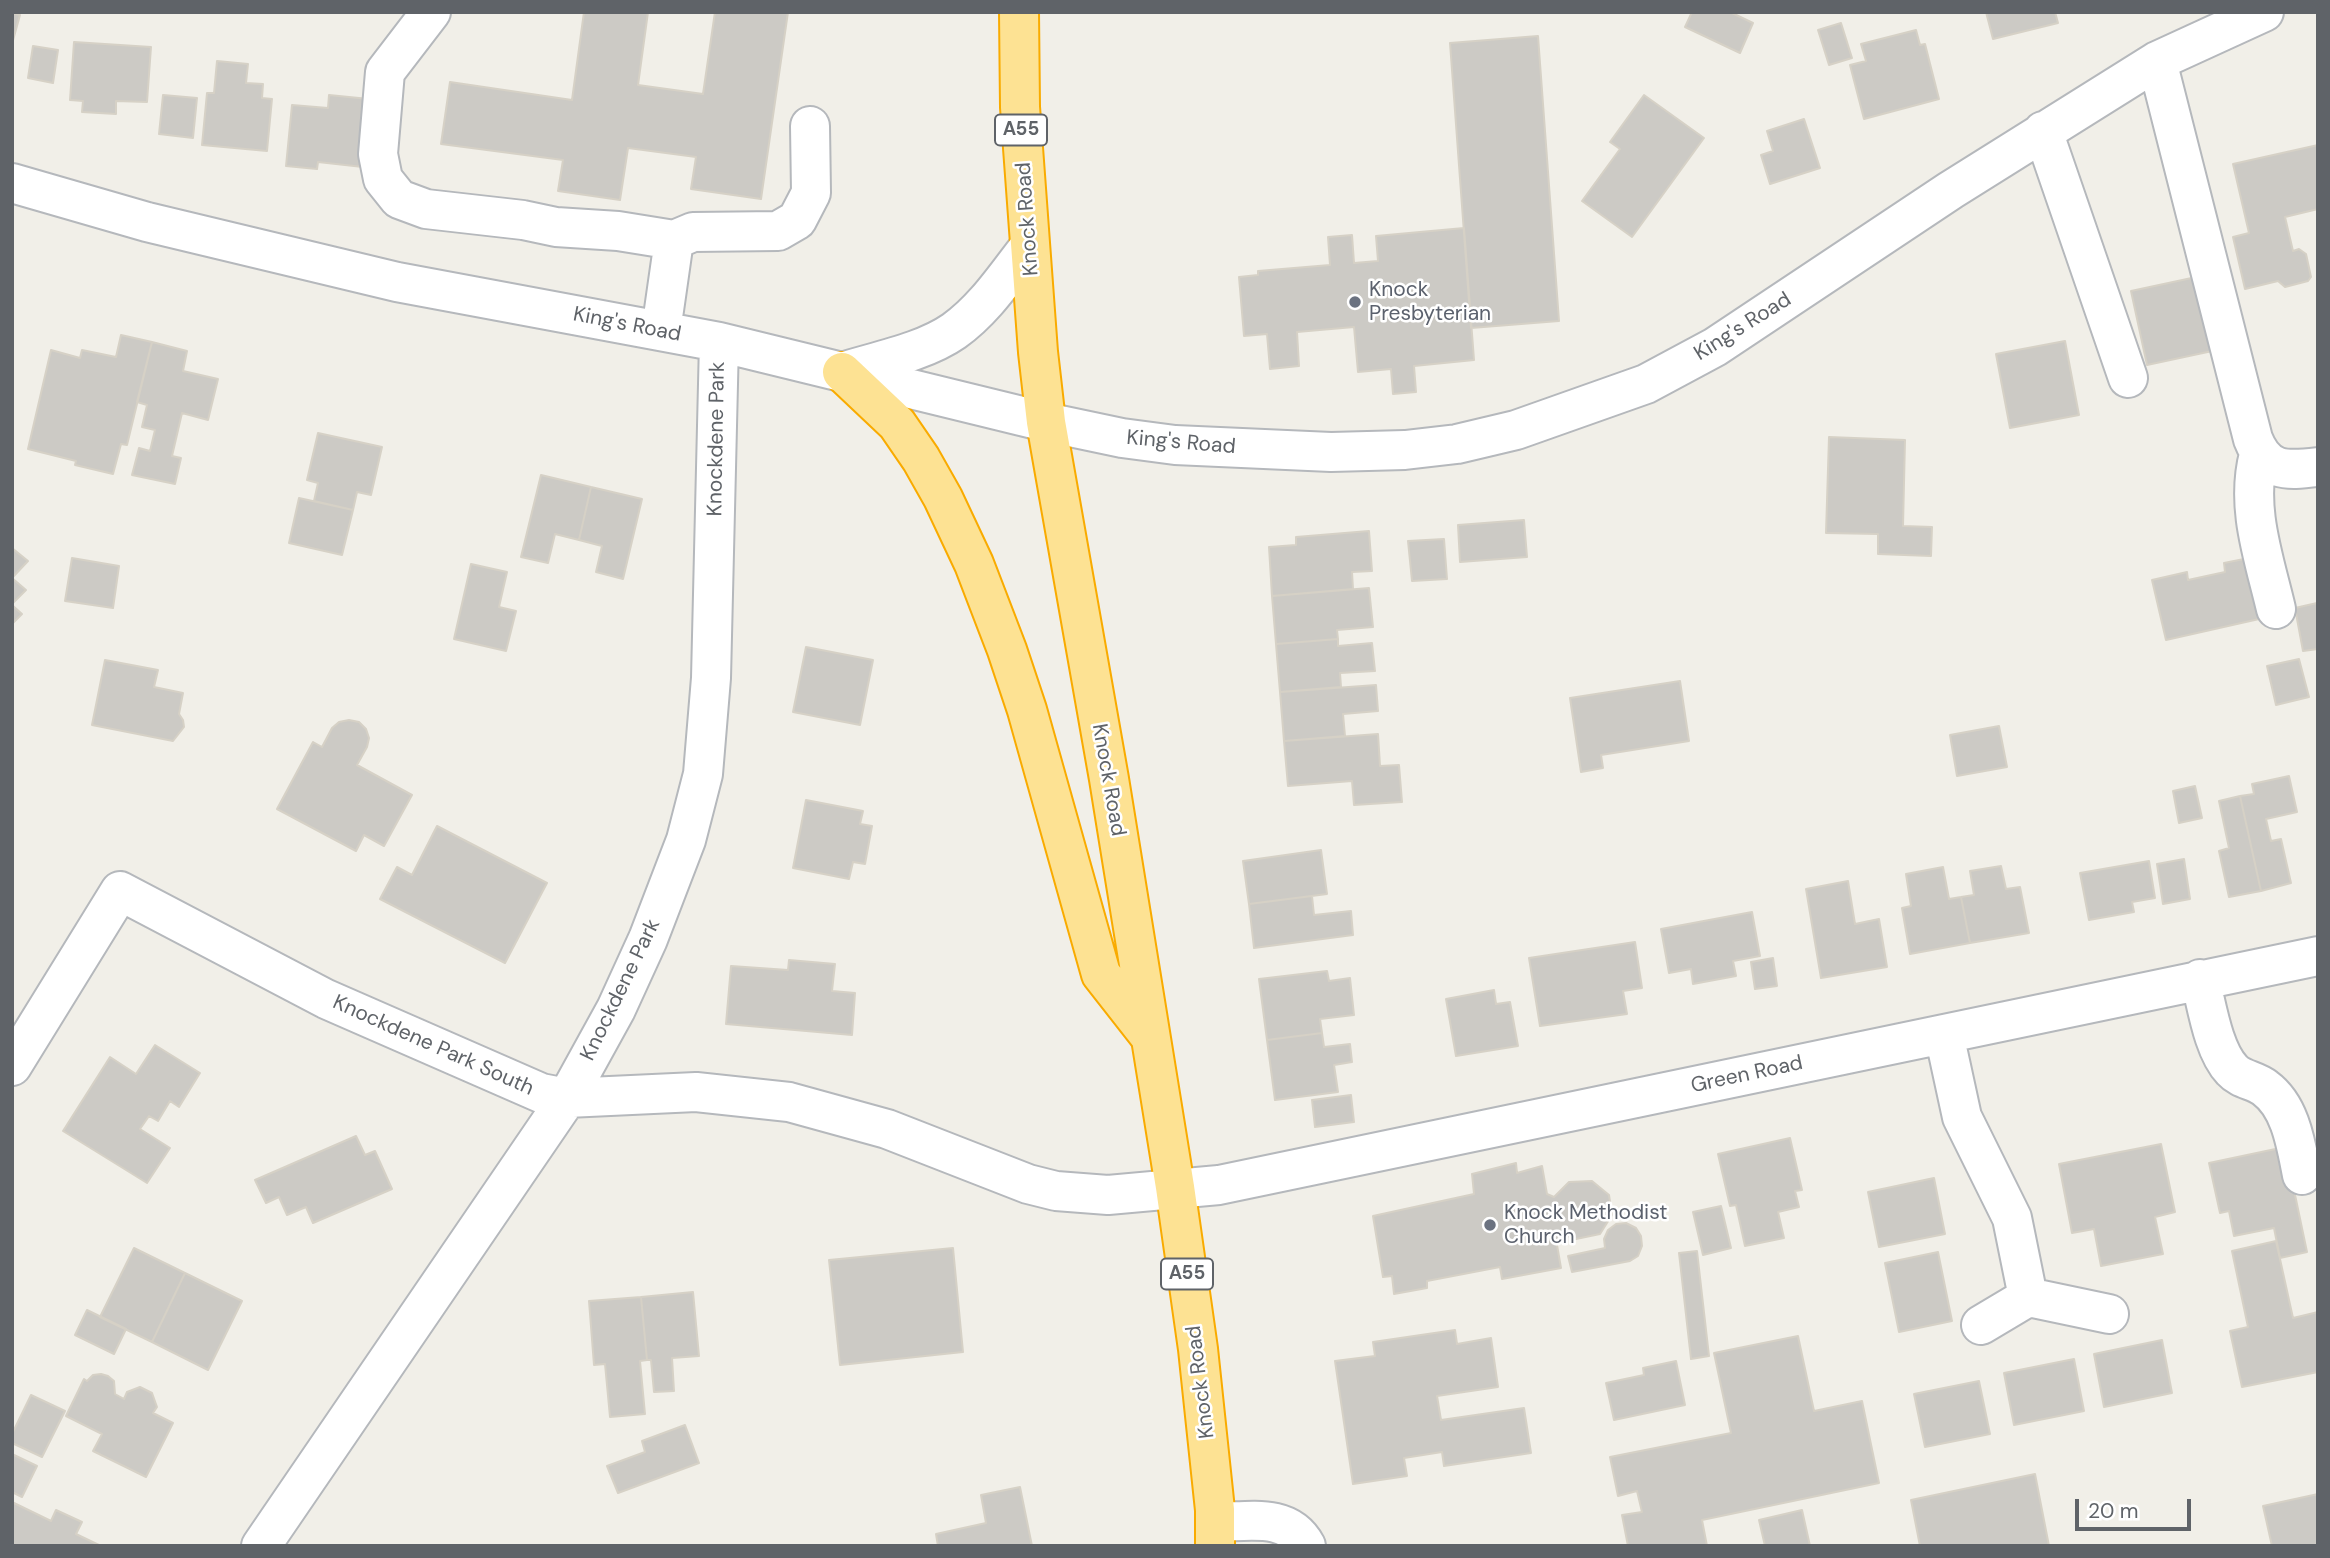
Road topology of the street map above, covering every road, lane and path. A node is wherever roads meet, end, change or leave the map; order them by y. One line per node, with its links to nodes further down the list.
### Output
1 (431, 12): 8 (street)
2 (1019, 12): 9 (highway, Knock Road / A55)
3 (2264, 12): 4 (street, King's Road)
4 (2157, 61): 6 (street, King's Road); 15 (street)
5 (810, 126): 8 (street)
6 (2043, 131): 13 (street); 14 (street, King's Road)
7 (12, 183): 10 (street, King's Road)
8 (674, 240): 10 (street)
9 (1029, 247): 12 (street); 14 (highway, Knock Road / A55)
10 (661, 331): 11 (street, King's Road)
11 (719, 342): 12 (street, King's Road); 23 (street, Knockdene Park)
12 (842, 372): 14 (street, King's Road); 21 (highway)
13 (2128, 378)
14 (1046, 422): 21 (highway, Knock Road / A55)
15 (2259, 454): 16 (street); 17 (street)
16 (2318, 467)
17 (2276, 609)
18 (2318, 956): 19 (street, Green Road)
19 (2200, 979): 20 (street, Green Road); 24 (street)
20 (1944, 1034): 25 (street, Green Road); 26 (street)
21 (1151, 1038): 25 (highway, Knock Road / A55)
22 (12, 1066): 23 (street, Knockdene Park South)
23 (567, 1098): 25 (street, Knockdene Park South); 30 (street, Knockdene Park)
24 (2302, 1175)
25 (1175, 1187): 29 (highway, Knock Road / A55)
26 (2028, 1297): 27 (street); 28 (street)
27 (2109, 1314)
28 (1981, 1325)
29 (1215, 1534): 31 (street)
30 (261, 1546)
31 (1306, 1546)

